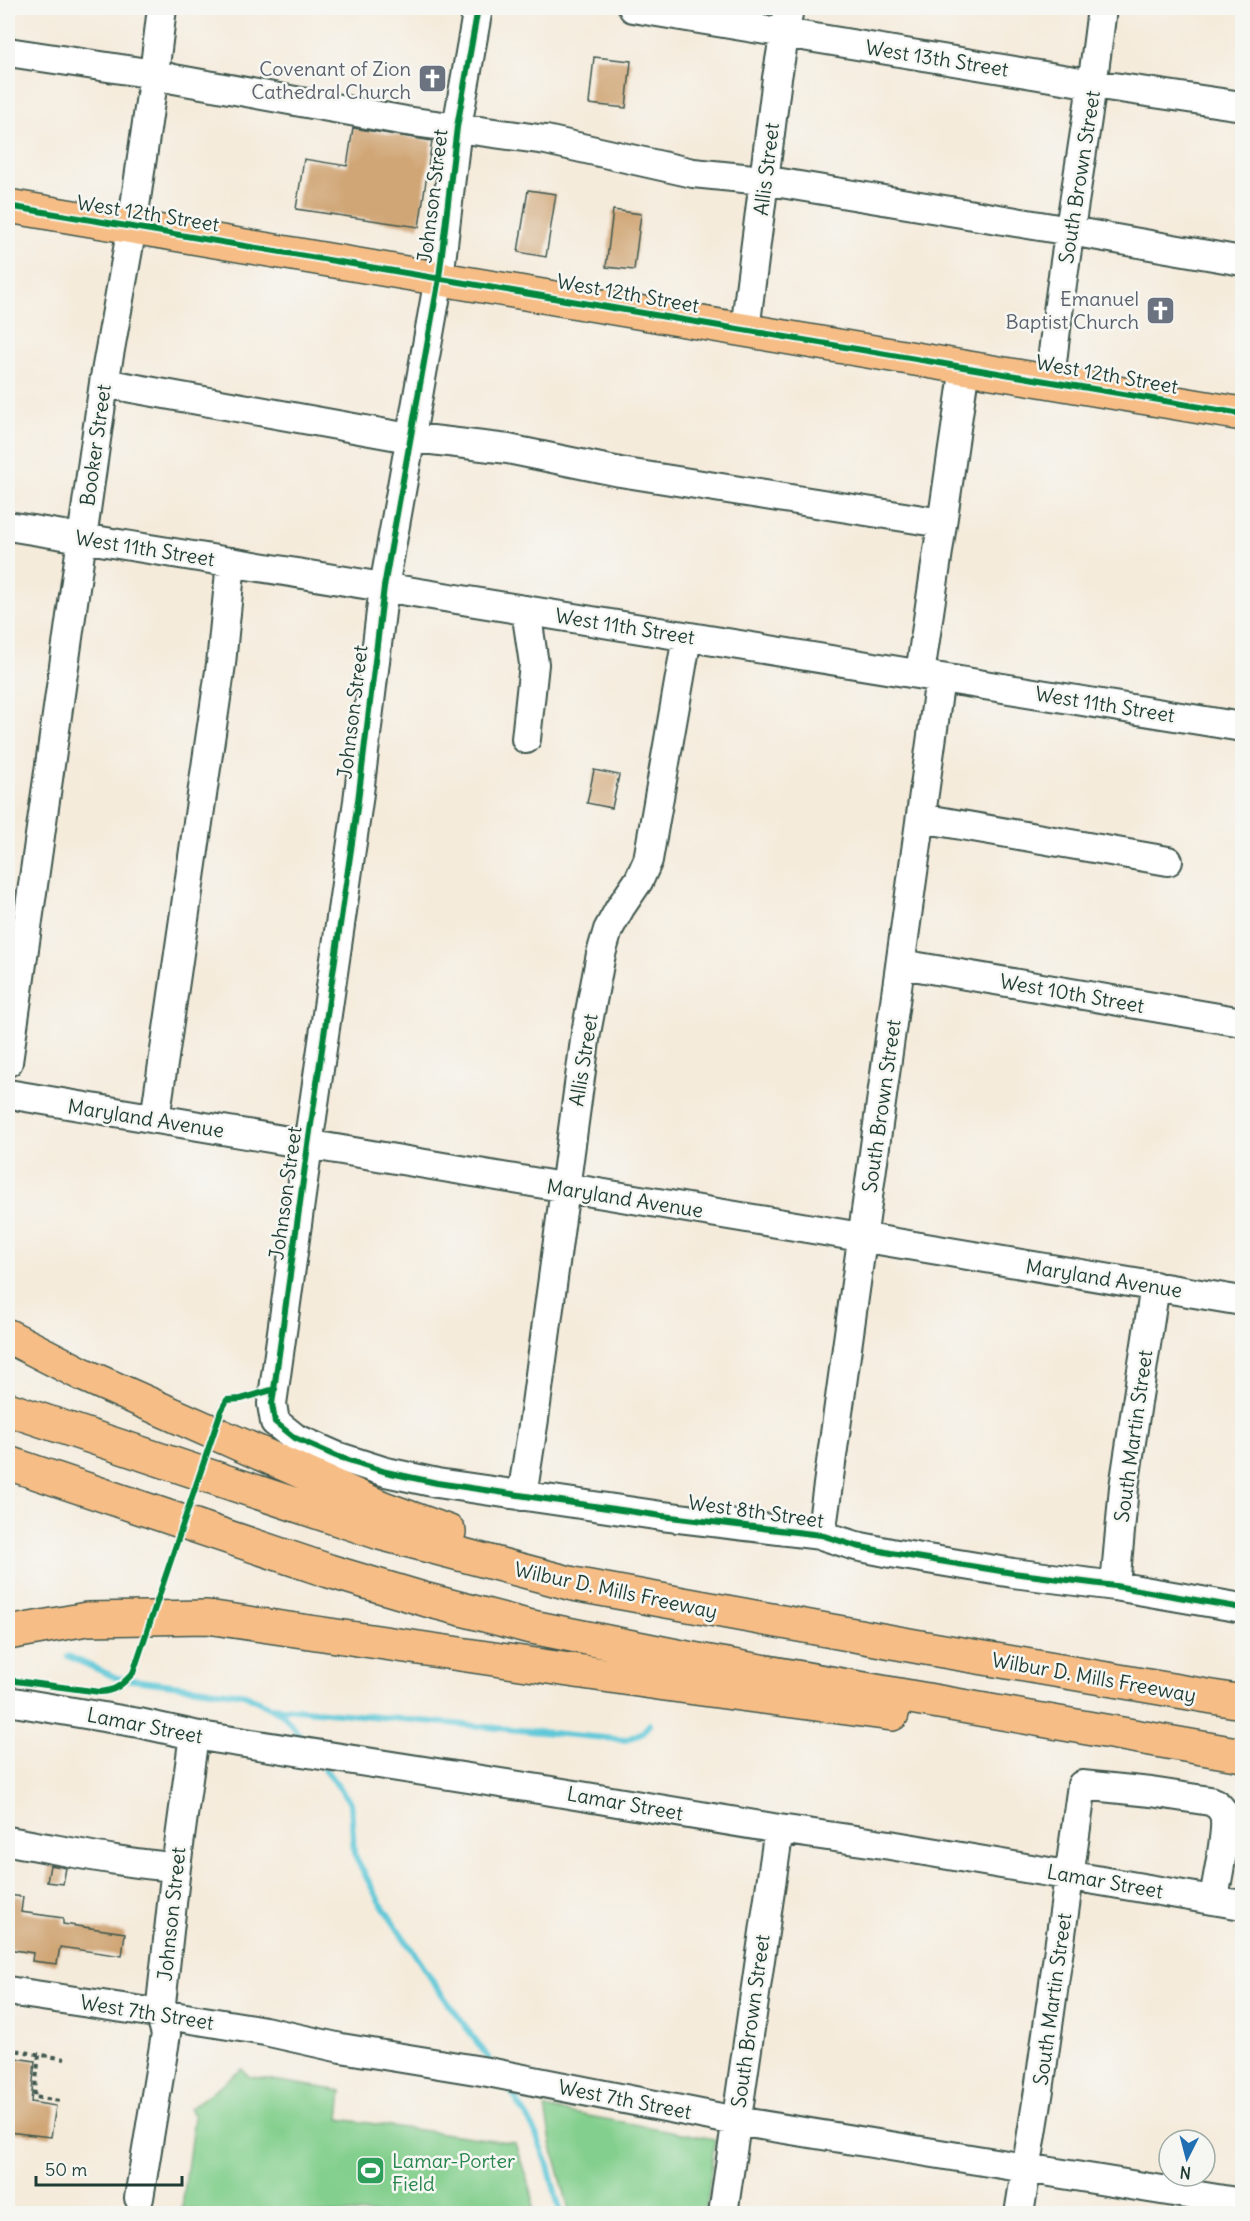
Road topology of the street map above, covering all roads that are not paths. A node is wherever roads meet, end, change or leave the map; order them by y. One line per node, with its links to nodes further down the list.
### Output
1 (162, 8): 7 (street, Booker Street)
2 (478, 8): 10 (street, Johnson Street)
3 (633, 8): 5 (street, West 13th Street)
4 (1102, 8): 8 (street, South Brown Street)
5 (787, 20): 8 (street, West 13th Street); 11 (street, Allis Street)
6 (8, 52): 7 (street)
7 (154, 74): 10 (street); 13 (street, Booker Street)
8 (1093, 84): 9 (street, West 13th Street); 14 (street, South Brown Street)
9 (1242, 106)
10 (457, 127): 11 (street); 16 (street, Johnson Street)
11 (763, 180): 14 (street); 17 (street, Allis Street)
12 (8, 206): 13 (main road, West 12th Street)
13 (132, 227): 16 (main road, West 12th Street); 20 (street, Booker Street)
14 (1070, 231): 15 (street); 19 (street, South Brown Street)
15 (1242, 261)
16 (439, 278): 17 (main road, West 12th Street); 22 (street, Johnson Street)
17 (745, 330): 18 (main road, West 12th Street)
18 (965, 367): 19 (main road, West 12th Street); 23 (street, South Brown Street)
19 (1050, 381): 21 (main road, West 12th Street)
20 (104, 383): 22 (street); 25 (street, Booker Street)
21 (1242, 414)
22 (410, 437): 23 (street); 27 (street, Johnson Street)
23 (942, 523): 30 (street, South Brown Street)
24 (8, 526): 25 (street, West 11th Street)
25 (82, 538): 26 (street, West 11th Street); 37 (street, Booker Street)
26 (231, 562): 27 (street, West 11th Street); 39 (street)
27 (384, 587): 28 (street, West 11th Street); 40 (street, Johnson Street)
28 (526, 610): 29 (street, West 11th Street); 32 (street)
29 (687, 636): 30 (street, West 11th Street); 41 (street, Allis Street)
30 (930, 676): 31 (street, West 11th Street); 33 (street, South Brown Street)
31 (1242, 727)
32 (526, 739)
33 (921, 818): 34 (street); 35 (street, South Brown Street)
34 (1168, 861)
35 (901, 964): 36 (street, West 10th Street); 42 (street, South Brown Street)
36 (1242, 1022)
37 (8, 1062)
38 (8, 1094): 39 (street, Maryland Avenue)
39 (155, 1119): 40 (street, Maryland Avenue)
40 (308, 1144): 41 (street, Maryland Avenue); 47 (street, Johnson Street)
41 (564, 1187): 42 (street, Maryland Avenue); 49 (street, Allis Street)
42 (862, 1237): 43 (street, Maryland Avenue); 50 (street, South Brown Street)
43 (1155, 1286): 44 (street, Maryland Avenue); 51 (street, South Martin Street)
44 (1242, 1301)
45 (8, 1336): 52 (main road)
46 (8, 1408): 52 (main road, Wilbur D. Mills Freeway)
47 (275, 1422): 49 (street, West 8th Street)
48 (8, 1463): 58 (main road)
49 (522, 1496): 50 (street, West 8th Street)
50 (821, 1534): 51 (street, West 8th Street)
51 (1114, 1586): 53 (street, West 8th Street)
52 (644, 1598): 56 (main road, Wilbur D. Mills Freeway)
53 (1242, 1608)
54 (8, 1633): 58 (main road)
55 (8, 1701): 57 (street, Lamar Street)
56 (1242, 1702)
57 (194, 1735): 60 (street, Lamar Street); 62 (street, Johnson Street)
58 (1163, 1741): 59 (main road)
59 (1242, 1755)
60 (779, 1829): 63 (street, Lamar Street); 68 (street, South Brown Street)
61 (8, 1841): 62 (street)
62 (176, 1868): 67 (street, Johnson Street)
63 (1070, 1875): 64 (street, Lamar Street); 64 (street, South Martin Street); 69 (street, South Martin Street)
64 (1214, 1900): 65 (street, Lamar Street)
65 (1242, 1905)
66 (8, 1991): 67 (street, West 7th Street)
67 (160, 2013): 68 (street, West 7th Street); 70 (street, Johnson Street)
68 (736, 2121): 69 (street, West 7th Street); 73 (street, South Brown Street)
69 (1026, 2169): 71 (street, West 7th Street); 74 (street, South Martin Street)
70 (139, 2198)
71 (1174, 2202): 72 (street, West 7th Street)
72 (1242, 2203)
73 (723, 2214)
74 (1019, 2214)

